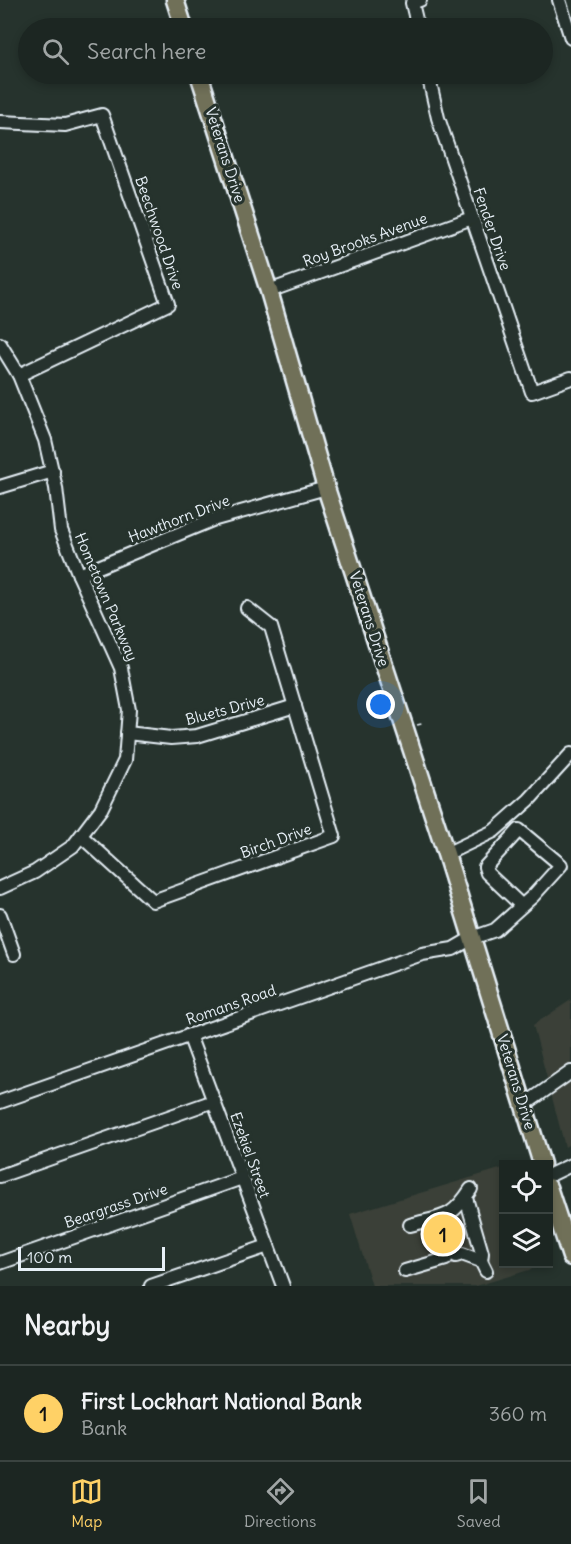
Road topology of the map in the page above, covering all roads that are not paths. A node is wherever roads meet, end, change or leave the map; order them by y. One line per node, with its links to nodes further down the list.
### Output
1 (175, 0): 4 (main road)
2 (559, 0): 6 (street)
3 (416, 2): 5 (street)
4 (181, 18)
5 (417, 18)
6 (571, 38)
7 (202, 84): 11 (main road, Veterans Drive)
8 (430, 84): 10 (street, Fender Drive)
9 (0, 122): 13 (street, Beechwood Drive)
10 (472, 218): 11 (street, Roy Brooks Avenue); 14 (street, Fender Drive)
11 (269, 291): 17 (main road, Veterans Drive)
12 (0, 344): 13 (street, Hometown Parkway)
13 (19, 375): 15 (street, Hometown Parkway)
14 (571, 378)
15 (52, 471): 16 (street); 18 (street, Hometown Parkway)
16 (0, 487)
17 (326, 488): 18 (street, Hawthorn Drive); 24 (main road, Veterans Drive)
18 (79, 575): 21 (street, Hometown Parkway)
19 (247, 608): 20 (street, Birch Drive)
20 (295, 706): 21 (street, Bluets Drive); 23 (street, Birch Drive)
21 (127, 733): 23 (street, Hometown Parkway)
22 (571, 754): 24 (street)
23 (81, 836): 25 (street, Hometown Parkway)
24 (446, 854): 28 (main road, Veterans Drive)
25 (0, 888)
26 (522, 906): 26 (street, Romans Road); 28 (street, Romans Road)
27 (0, 915): 29 (street)
28 (472, 938): 30 (street, Romans Road); 35 (main road, Veterans Drive)
29 (14, 954)
30 (189, 1035): 33 (street, Ezekiel Street); 34 (street, Romans Road)
31 (571, 1072): 35 (street)
32 (571, 1083): 35 (street)
33 (214, 1101): 39 (street); 40 (street, Ezekiel Street)
34 (0, 1102)
35 (524, 1105): 36 (main road, Veterans Drive)
36 (541, 1160)
37 (571, 1166): 38 (street)
38 (553, 1174)
39 (0, 1176)
40 (242, 1178): 43 (street, Ezekiel Street); 45 (street, Beargrass Drive)
41 (553, 1199): 44 (main road)
42 (410, 1225): 46 (street)
43 (268, 1246): 47 (street); 48 (street, Ezekiel Street)
44 (571, 1255)
45 (0, 1263)
46 (405, 1271)
47 (151, 1286)
48 (283, 1286)

